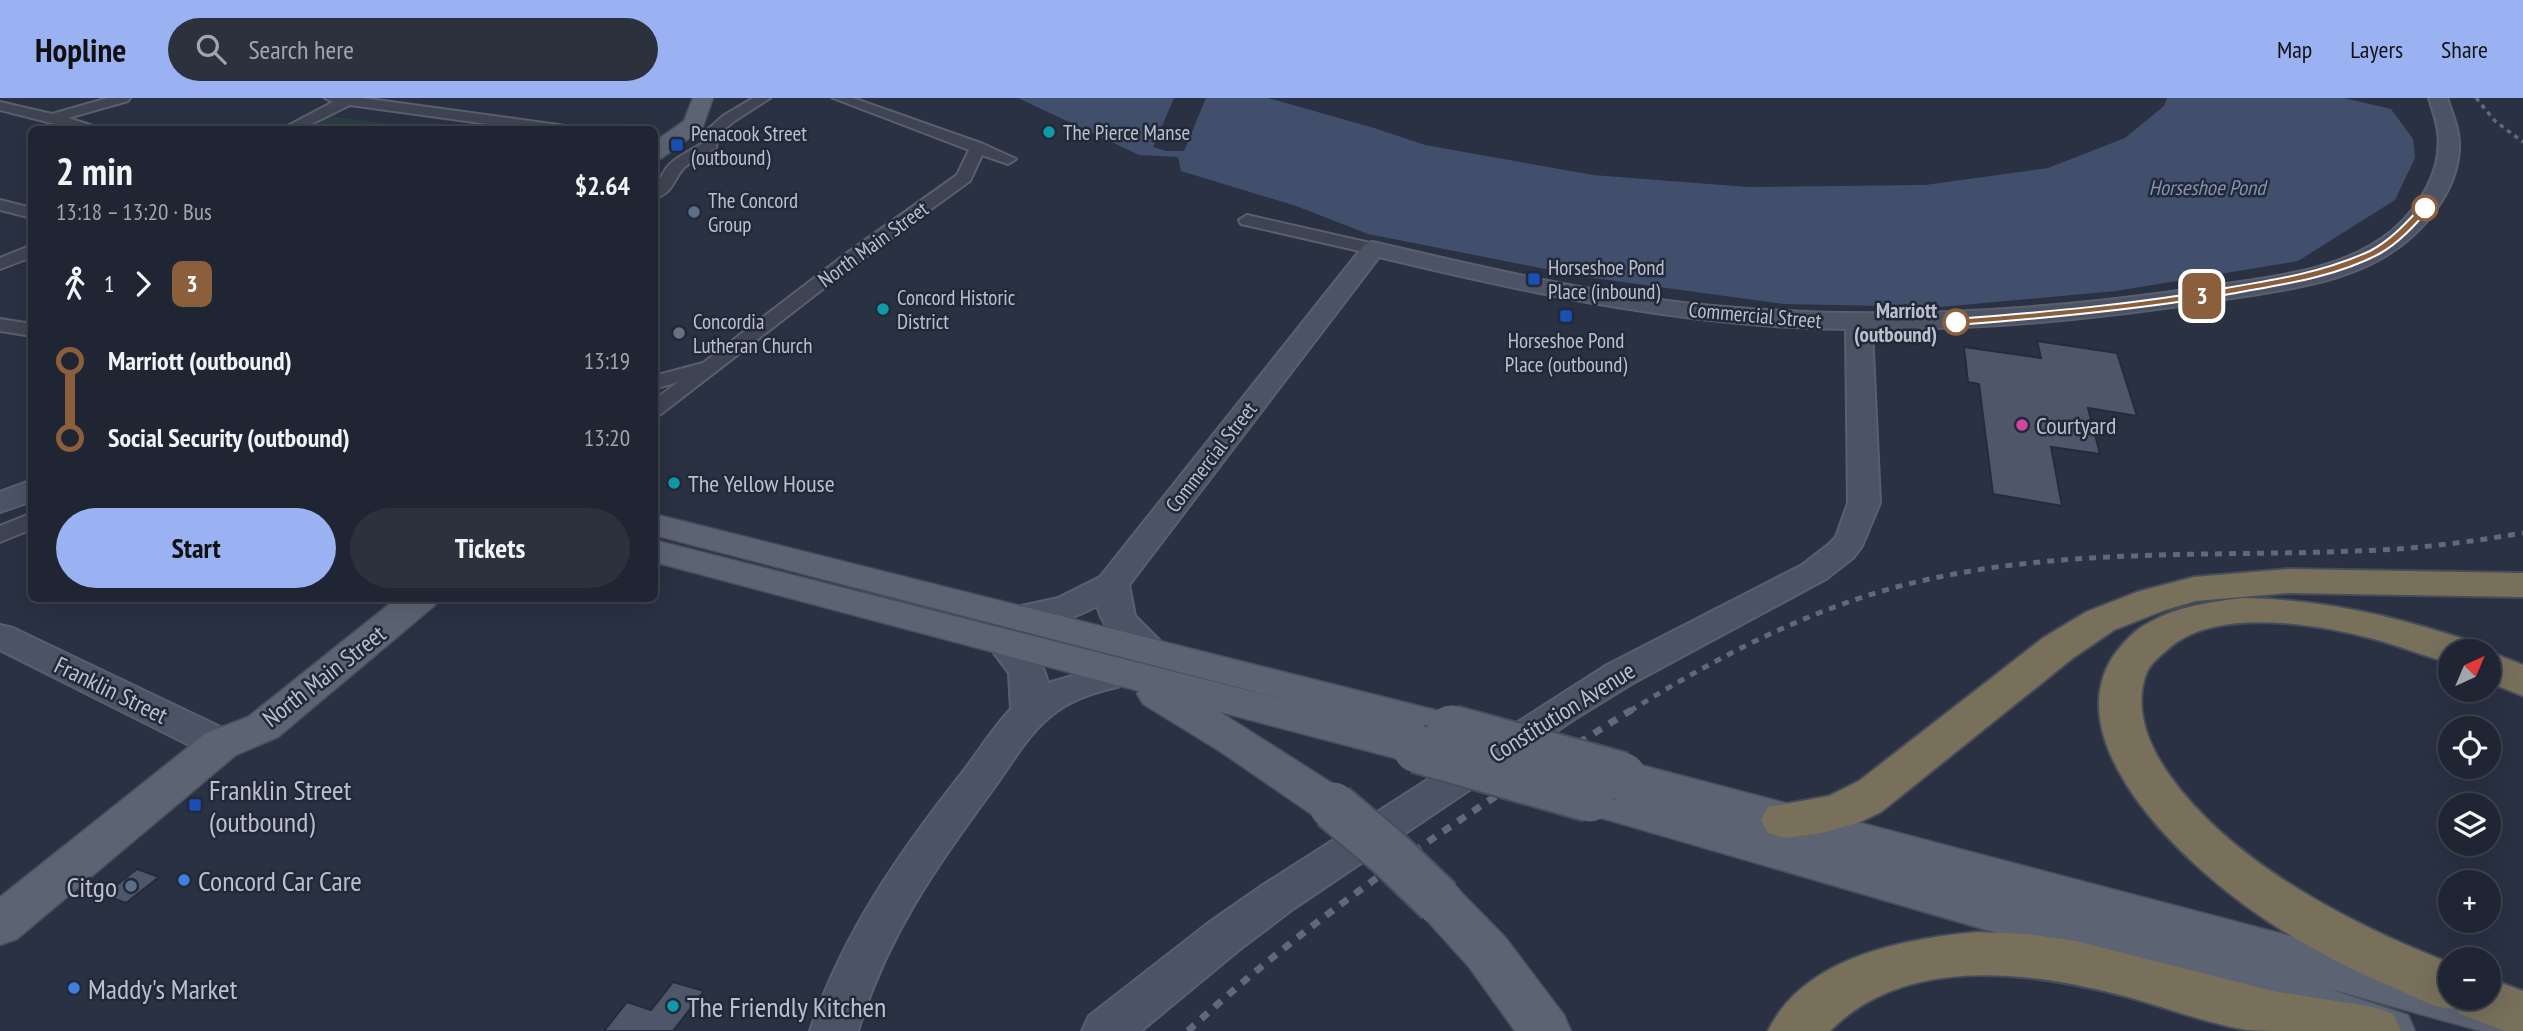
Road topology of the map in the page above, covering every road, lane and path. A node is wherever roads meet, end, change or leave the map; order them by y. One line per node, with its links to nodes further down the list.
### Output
1 (123, 98): 9 (street)
2 (686, 98): 13 (main road)
3 (703, 98): 15 (main road)
4 (763, 98): 17 (street)
5 (840, 98): 14 (street)
6 (2438, 98): 24 (street, Commercial Street)
7 (344, 99): 11 (street); 12 (street)
8 (0, 106): 9 (street)
9 (54, 118): 10 (street)
10 (84, 126)
11 (294, 126)
12 (537, 126)
13 (658, 137)
14 (978, 147): 16 (street); 16 (street, North Main Street)
15 (658, 150)
16 (964, 178): 27 (street, North Main Street)
17 (658, 190)
18 (0, 205): 19 (street)
19 (28, 212)
20 (1247, 220): 21 (street)
21 (1373, 249): 24 (street, Commercial Street); 35 (street, Commercial Street)
22 (28, 252): 23 (street)
23 (0, 264)
24 (1859, 323): 55 (street, Constitution Avenue)
25 (0, 325): 26 (street)
26 (28, 329)
27 (716, 362): 28 (street, North Main Street); 29 (street, North Main Street)
28 (658, 382)
29 (658, 407)
30 (15, 504): 32 (street)
31 (658, 525): 34 (main road)
32 (0, 535)
33 (658, 552): 34 (main road)
34 (833, 583): 39 (main road)
35 (1112, 584): 39 (street, Commercial Street); 42 (street)
36 (2523, 585): 48 (highway)
37 (380, 602): 46 (main road, North Main Street)
38 (416, 602): 46 (main road, North Main Street)
39 (1011, 629): 42 (main road); 45 (street)
40 (0, 636): 46 (street, Franklin Street)
41 (2438, 645): 50 (highway)
42 (1137, 662): 45 (street); 47 (main road, bridge); 56 (main road, bridge)
43 (2501, 671): 44 (highway)
44 (2523, 682)
45 (1030, 712): 54 (street)
46 (221, 744): 49 (main road, North Main Street)
47 (1606, 787): 48 (main road); 59 (main road)
48 (1785, 820): 53 (main road)
49 (0, 925)
50 (2438, 982)
51 (2501, 1006): 52 (highway)
52 (2523, 1014)
53 (2523, 1020)
54 (834, 1031)
55 (1107, 1031)
56 (1545, 1031)
57 (1797, 1031): 58 (highway)
58 (2373, 1031)
59 (2389, 1031)

